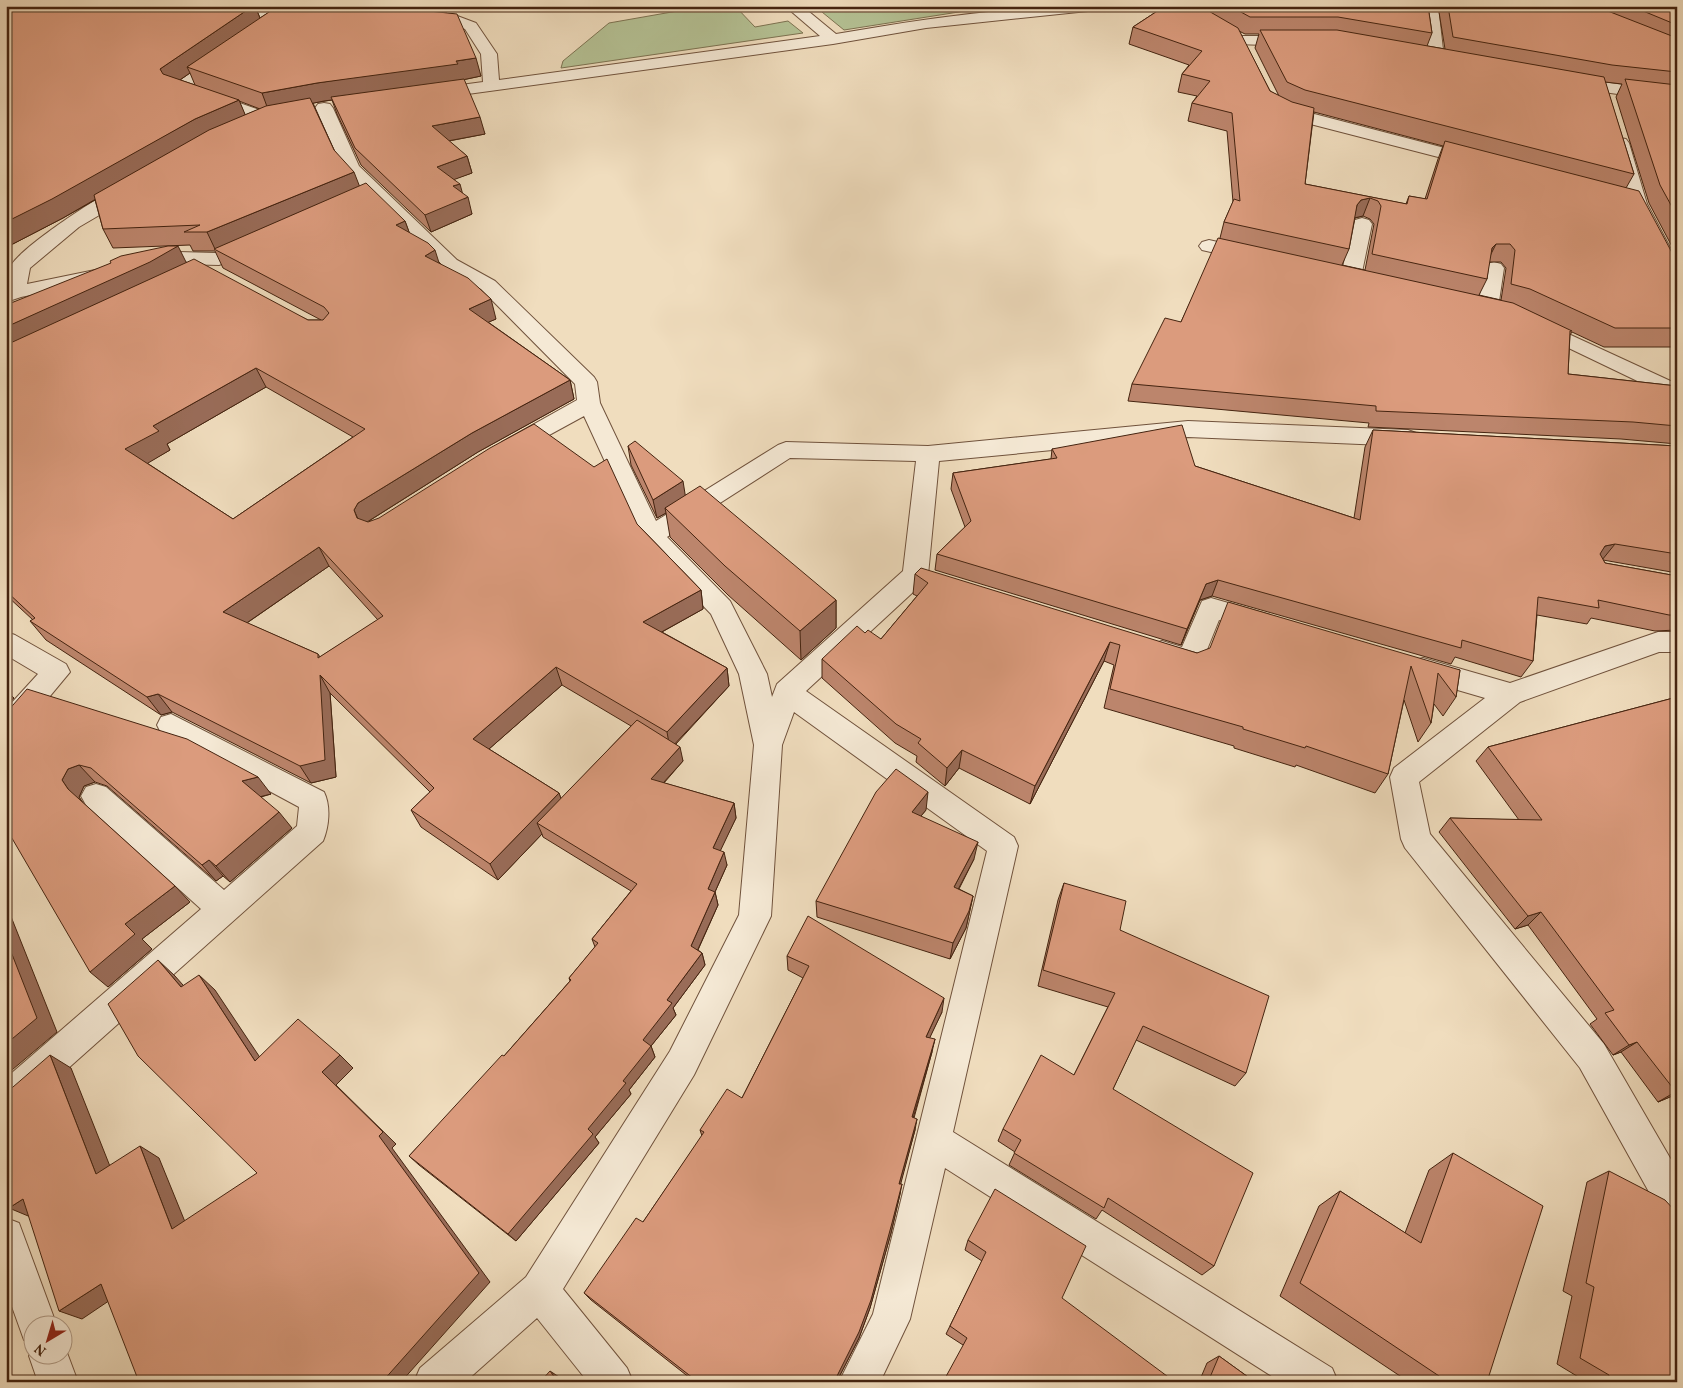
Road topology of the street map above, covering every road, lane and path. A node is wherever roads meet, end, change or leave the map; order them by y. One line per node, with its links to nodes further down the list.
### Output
1 (223, 6): 25 (street)
2 (463, 6): 7 (street)
3 (792, 6): 9 (street)
4 (1088, 6): 9 (street)
5 (1430, 6): 14 (street)
6 (409, 18): 7 (street)
7 (452, 19): 17 (street)
8 (1226, 32): 10 (street)
9 (833, 39): 17 (street)
10 (1242, 41): 11 (street); 13 (street)
11 (1314, 41)
12 (1417, 55): 14 (street)
13 (1250, 56)
14 (1436, 58): 15 (street)
15 (1456, 62)
16 (1554, 80): 18 (street)
17 (491, 86): 19 (street)
18 (1603, 89): 21 (street); 23 (street)
19 (412, 96)
20 (1269, 96): 28 (street)
21 (1677, 97)
22 (324, 108): 44 (street)
23 (1609, 108)
24 (287, 115): 25 (street)
25 (268, 119): 27 (street)
26 (1615, 127): 31 (street)
27 (243, 129)
28 (1494, 167)
29 (150, 178): 36 (street)
30 (1619, 199): 31 (street)
31 (1638, 204): 41 (street)
32 (1362, 224): 39 (street)
33 (271, 237): 37 (street)
34 (1209, 246): 35 (street)
35 (1266, 259)
36 (14, 265): 42 (street)
37 (214, 268): 40 (street); 42 (street)
38 (1494, 268): 43 (street)
39 (1351, 277)
40 (182, 279)
41 (1677, 281)
42 (11, 294)
43 (1677, 393)
44 (589, 403): 47 (street); 48 (street)
45 (1433, 439): 46 (street)
46 (928, 454): 48 (street); 54 (street)
47 (487, 460)
48 (651, 536): 58 (street)
49 (1286, 629): 52 (street)
50 (6, 642): 57 (street)
51 (1677, 642): 55 (street)
52 (1142, 645)
53 (1398, 662): 55 (street)
54 (787, 692): 58 (street); 62 (street)
55 (1510, 694): 63 (street)
56 (171, 725): 60 (street)
57 (6, 729)
58 (768, 745): 65 (street)
59 (96, 796): 60 (street)
60 (224, 910): 61 (street)
61 (6, 1101)
62 (933, 1140): 71 (street); 72 (street)
63 (1677, 1206)
64 (6, 1236): 66 (street)
65 (540, 1291): 69 (street); 70 (street)
66 (34, 1316)
67 (52, 1366): 68 (street)
68 (58, 1382)
69 (434, 1382)
70 (612, 1382)
71 (859, 1382)
72 (1318, 1382)

